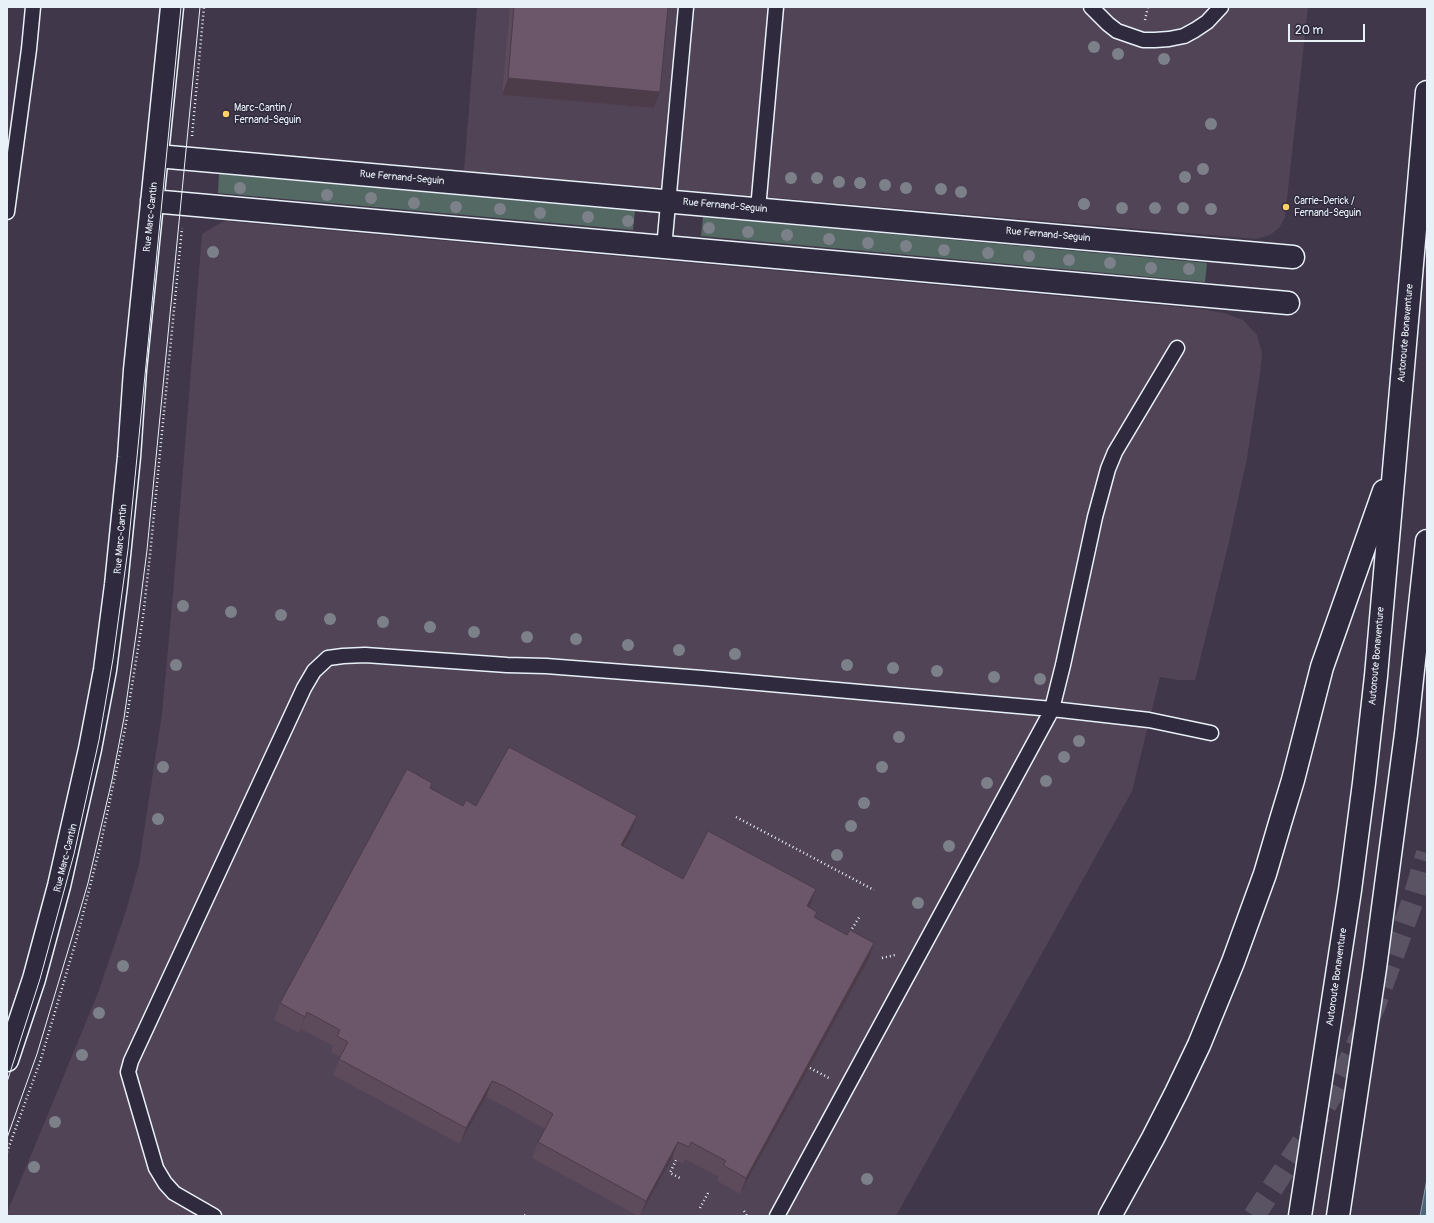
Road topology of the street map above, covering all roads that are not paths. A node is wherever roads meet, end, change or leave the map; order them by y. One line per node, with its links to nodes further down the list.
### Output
1 (33, 7): 12 (lane)
2 (172, 7): 8 (main road, Rue Marc-Cantin)
3 (686, 7): 9 (lane)
4 (776, 7): 11 (lane)
5 (1091, 7): 6 (lane)
6 (1221, 7)
7 (1427, 92): 17 (main road, Autoroute Bonaventure)
8 (157, 156): 9 (main road, Rue Fernand-Seguin); 10 (main road, Rue Marc-Cantin)
9 (668, 201): 11 (main road, Rue Fernand-Seguin); 13 (lane)
10 (152, 202): 13 (main road); 21 (main road, Rue Marc-Cantin)
11 (758, 209): 14 (main road, Rue Fernand-Seguin)
12 (7, 212)
13 (664, 248): 15 (main road)
14 (1293, 257)
15 (1288, 303)
16 (1177, 348): 19 (lane)
17 (1395, 460): 24 (main road); 25 (main road, Autoroute Bonaventure)
18 (1427, 542): 26 (main road)
19 (1052, 709): 20 (lane); 22 (lane); 23 (lane)
20 (1211, 733)
21 (7, 1060)
22 (214, 1216)
23 (777, 1216)
24 (1110, 1216)
25 (1300, 1216)
26 (1338, 1216)

